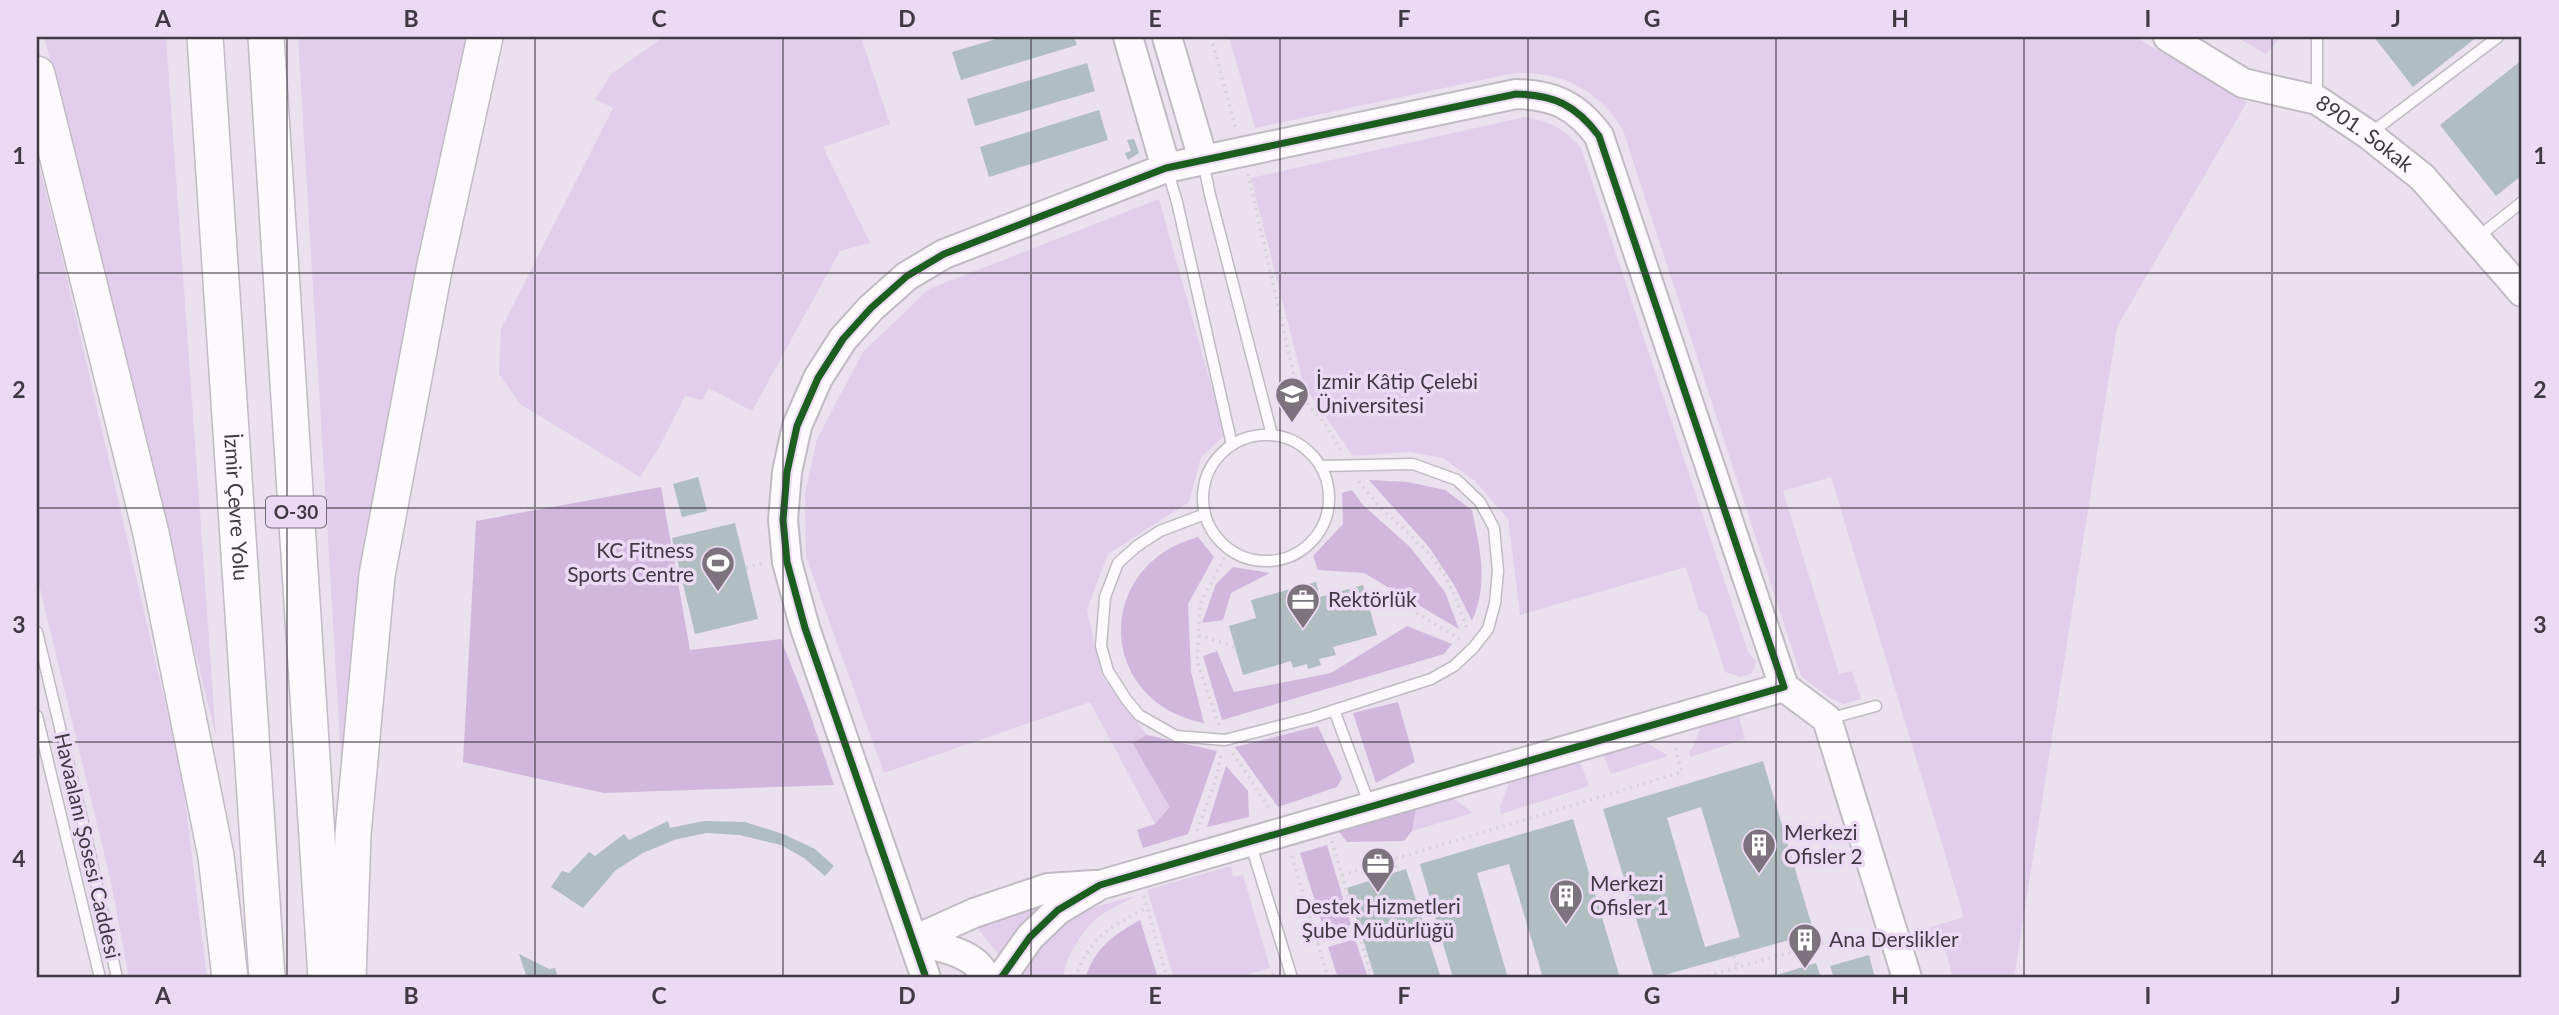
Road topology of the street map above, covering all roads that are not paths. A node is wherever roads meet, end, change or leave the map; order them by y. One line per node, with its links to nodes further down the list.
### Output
1 (485, 37): 37 (highway)
2 (1128, 37): 13 (street)
3 (1167, 37): 12 (street)
4 (2168, 37): 10 (street, 8901. Sokak)
5 (2317, 37): 10 (lane)
6 (2498, 37): 11 (lane)
7 (266, 41): 36 (highway, O-30)
8 (206, 42): 35 (highway, İzmir Çevre Yolu / O-30)
9 (37, 74): 34 (highway)
10 (2317, 100): 11 (street, 8901. Sokak)
11 (2369, 135): 15 (street, 8901. Sokak)
12 (1203, 159): 13 (street); 17 (lane); 22 (street)
13 (1167, 168): 18 (lane); 30 (street)
14 (2522, 202): 15 (lane)
15 (2475, 239): 16 (street, 8901. Sokak)
16 (2522, 292)
17 (1272, 435): 18 (lane); 19 (lane)
18 (1232, 445): 20 (lane)
19 (1321, 466): 20 (lane); 24 (lane)
20 (1205, 514): 24 (lane)
21 (37, 632): 33 (lane, Havaalanı Şosesi Caddesi)
22 (1784, 687): 26 (street); 27 (street)
23 (1876, 706): 26 (lane)
24 (1334, 710): 27 (lane)
25 (37, 716): 32 (lane, Havaalanı Şosesi Caddesi)
26 (1827, 719): 31 (street)
27 (1370, 806): 28 (street)
28 (1249, 841): 29 (street); 41 (lane)
29 (1100, 885): 30 (street); 40 (street)
30 (914, 940): 38 (street); 39 (street)
31 (1903, 965)
32 (100, 978)
33 (117, 978)
34 (230, 978)
35 (267, 978)
36 (326, 978)
37 (348, 978)
38 (926, 978)
39 (985, 978)
40 (1001, 978)
41 (1292, 978)

